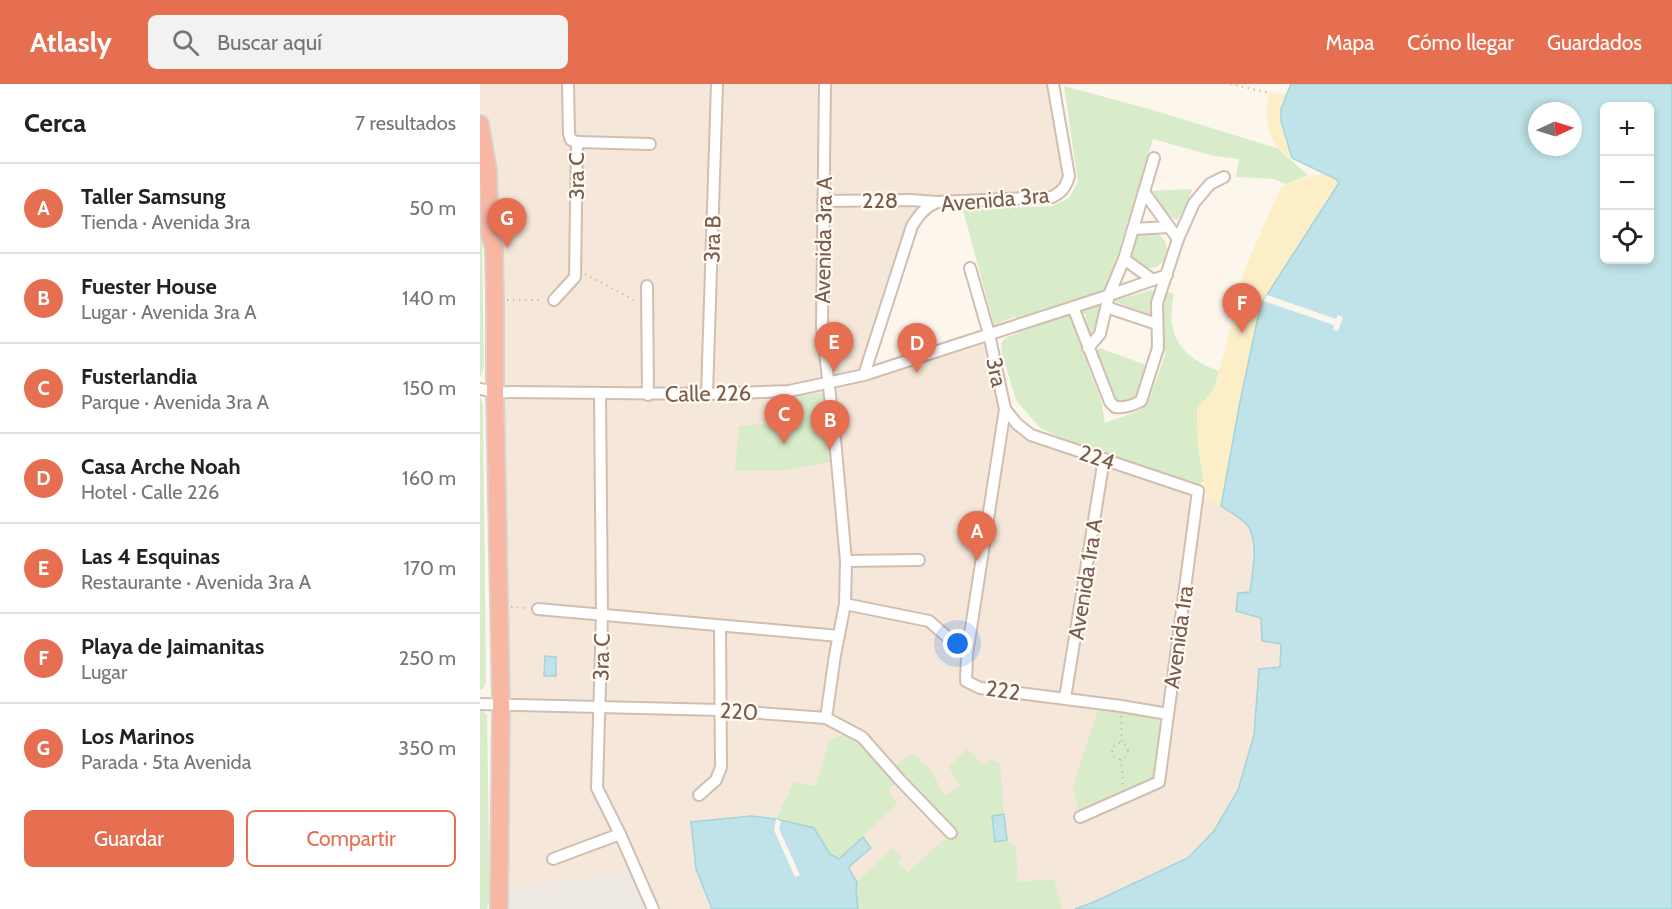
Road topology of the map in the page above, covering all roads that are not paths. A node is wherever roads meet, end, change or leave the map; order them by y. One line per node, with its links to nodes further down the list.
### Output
1 (568, 84): 6 (street, 3ra C)
2 (717, 84): 33 (street, 3ra B)
3 (825, 84): 11 (street, Avenida 3ra A)
4 (1053, 84): 12 (street, Avenida 3ra)
5 (481, 136): 15 (highway)
6 (577, 142): 7 (street); 22 (street, 3ra C)
7 (650, 144)
8 (1154, 158): 10 (street)
9 (1224, 177): 16 (street)
10 (1144, 192): 13 (street); 14 (street)
11 (823, 201): 12 (street, 228); 29 (street, Avenida 3ra A)
12 (937, 202): 28 (street, Avenida 3ra)
13 (1169, 227): 14 (street); 16 (street)
14 (1132, 229): 17 (street)
15 (485, 230): 30 (highway)
16 (1178, 238): 19 (street)
17 (1124, 259): 20 (street); 23 (street)
18 (970, 268): 26 (street, 3ra)
19 (1167, 275): 20 (street); 25 (street)
20 (1153, 280): 23 (street, Calle 226)
21 (647, 286): 32 (street)
22 (554, 300)
23 (1105, 300): 24 (street, Calle 226); 25 (street); 27 (street)
24 (1073, 307): 26 (street, Calle 226); 27 (street)
25 (1157, 324): 27 (street)
26 (989, 334): 28 (street, Calle 226); 34 (street, 3ra)
27 (1088, 348)
28 (864, 375): 29 (street, Calle 226)
29 (828, 384): 33 (street, Calle 226); 38 (street, Avenida 3ra A)
30 (488, 391): 31 (street, Calle 226); 47 (highway)
31 (600, 393): 32 (street, Calle 226); 41 (street, 3ra C)
32 (648, 394): 33 (street, Calle 226)
33 (707, 394)
34 (1005, 409): 35 (street, 224); 44 (street)
35 (1104, 459): 36 (street, 224); 45 (street, Avenida 1ra A)
36 (1198, 491): 50 (street, Avenida 1ra)
37 (919, 560): 38 (street)
38 (846, 561): 39 (street, Avenida 3ra A)
39 (845, 604): 43 (street, Avenida 3ra A); 44 (street, 222)
40 (537, 609): 41 (street)
41 (602, 615): 42 (street); 48 (street, 3ra C)
42 (720, 626): 43 (street); 49 (street)
43 (839, 636): 51 (street, Avenida 3ra A)
44 (967, 654): 45 (street, 222)
45 (1065, 698): 50 (street, 222)
46 (480, 704): 47 (street, 220)
47 (501, 705): 48 (street, 220); 57 (highway)
48 (599, 706): 49 (street, 220); 55 (street, 3ra C)
49 (720, 710): 51 (street, 220); 52 (street)
50 (1168, 714): 53 (street, Avenida 1ra)
51 (826, 717): 54 (street, 220)
52 (699, 795)
53 (1080, 817)
54 (951, 833)
55 (620, 834): 56 (street); 58 (street, 3ra C)
56 (553, 859)
57 (499, 909)
58 (653, 909)

